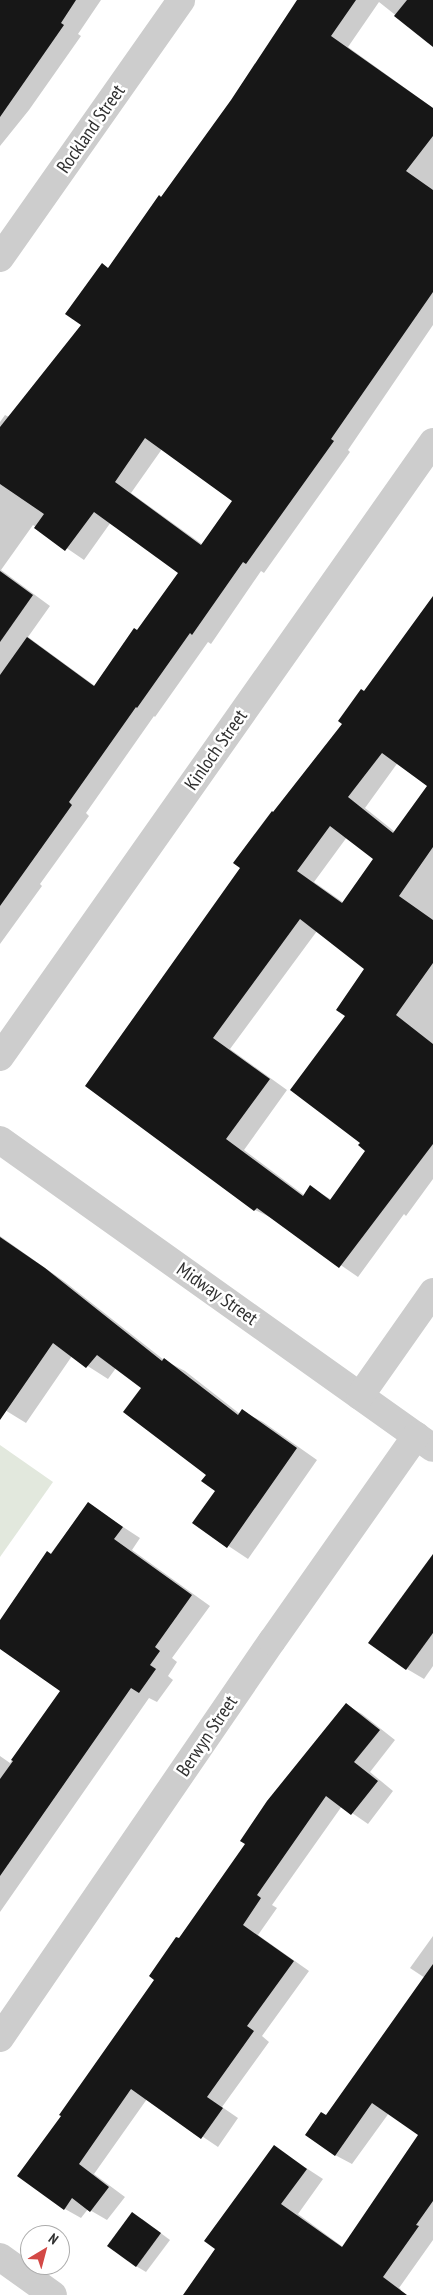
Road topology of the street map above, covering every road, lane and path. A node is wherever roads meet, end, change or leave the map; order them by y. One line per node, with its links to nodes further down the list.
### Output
1 (181, 0): 2 (street, Rockland Street)
2 (0, 258)
3 (433, 442): 4 (street, Kinloch Street)
4 (0, 1057)
5 (0, 1140): 7 (street, Midway Street)
6 (433, 1292): 7 (street)
7 (360, 1396): 8 (street, Midway Street)
8 (425, 1442): 9 (street, Berwyn Street)
9 (0, 2038)
10 (0, 2257): 11 (street)
11 (54, 2295)

